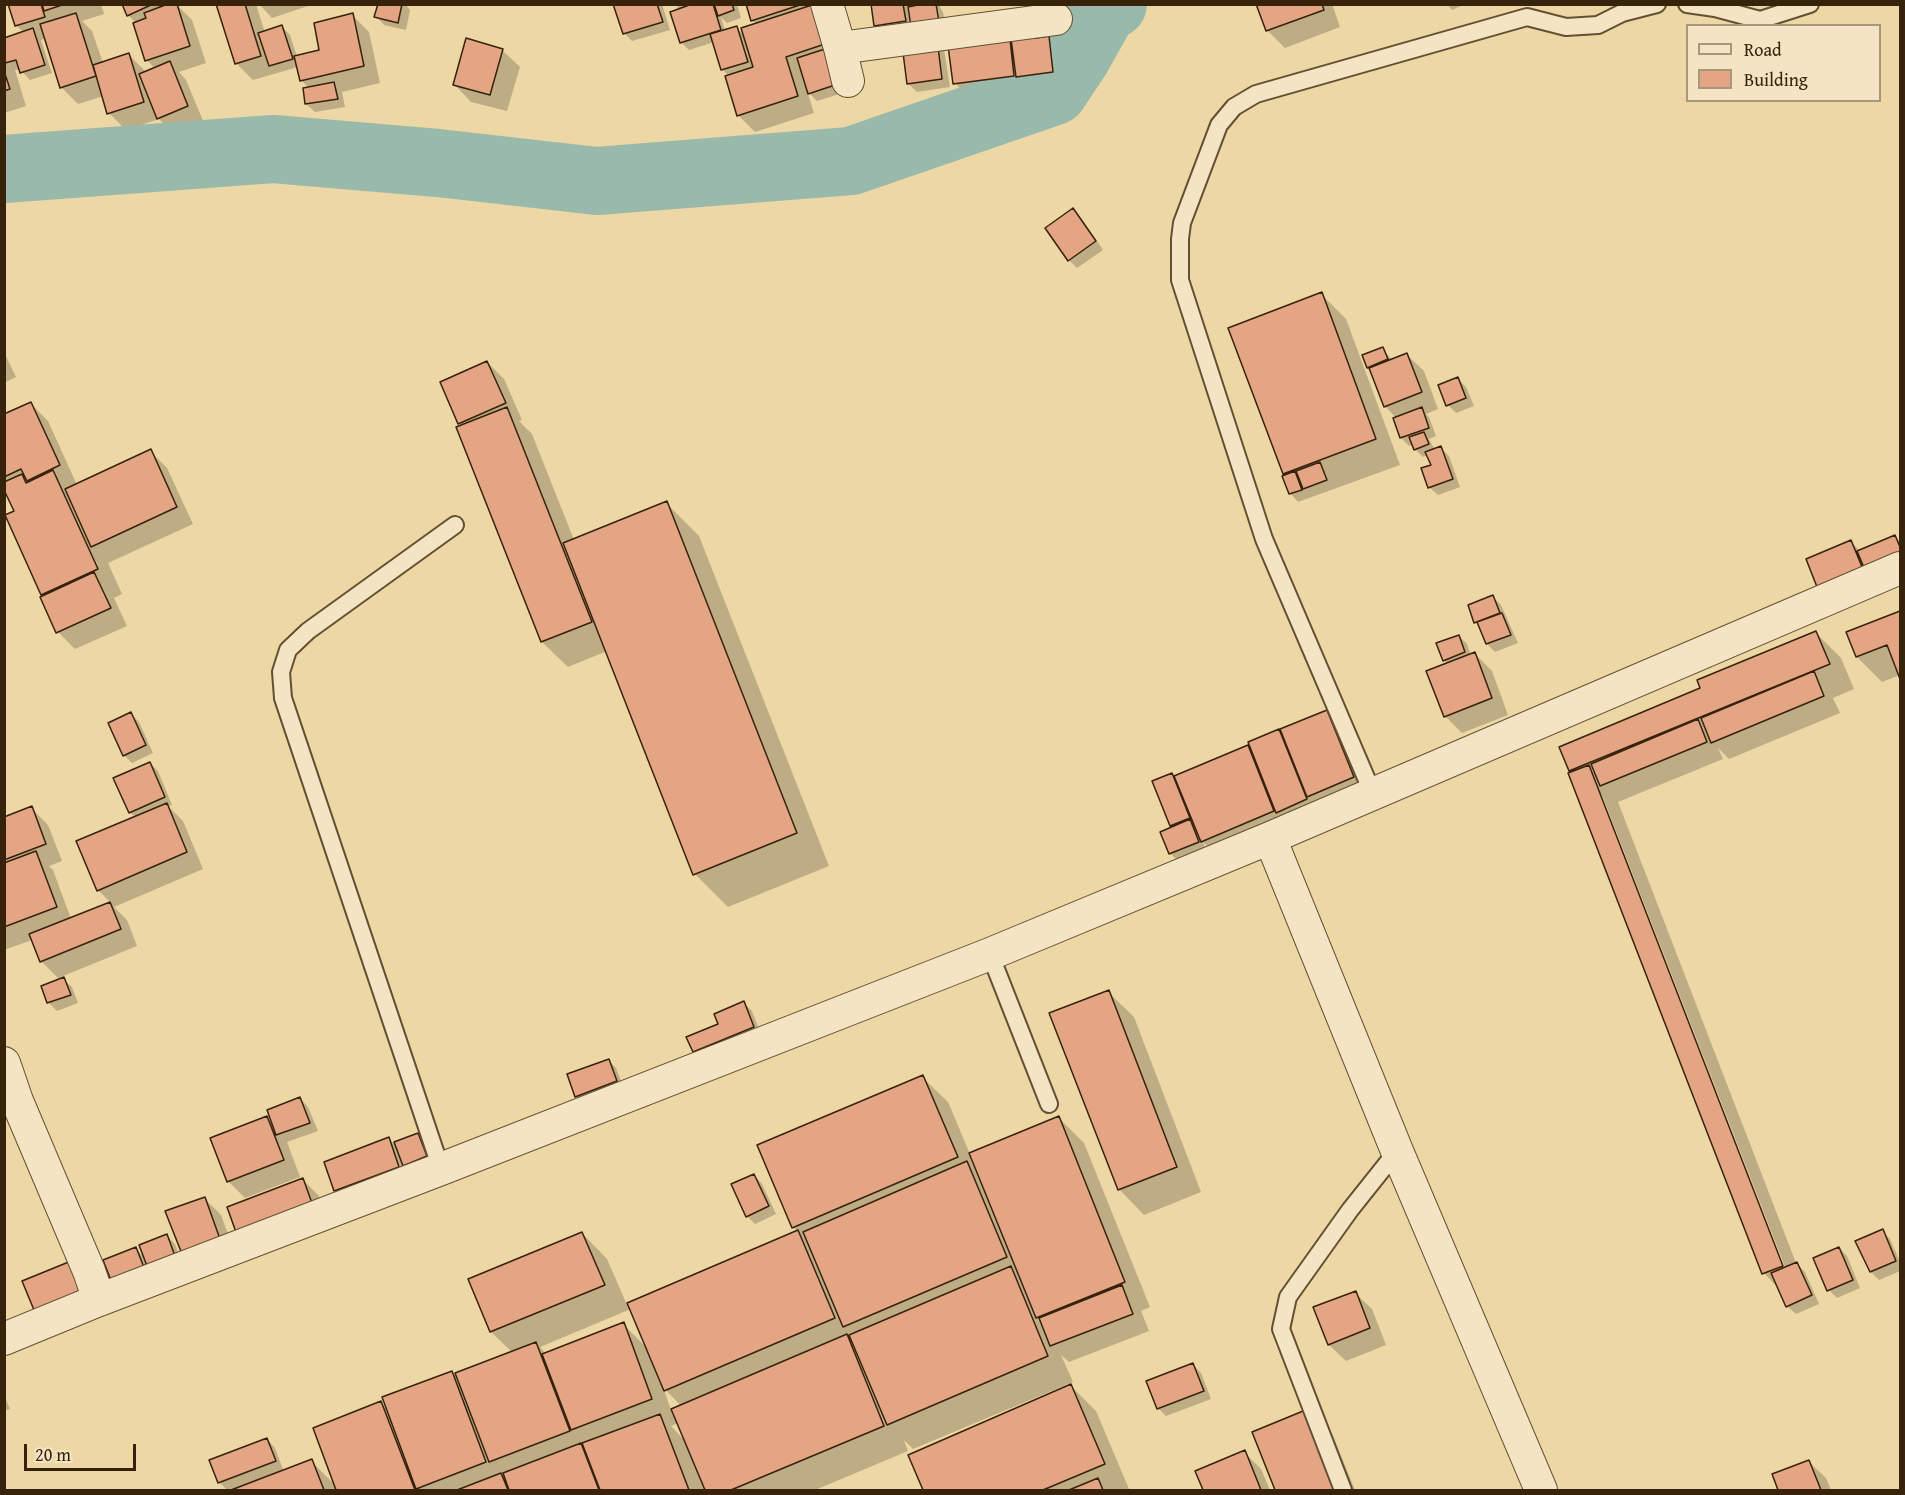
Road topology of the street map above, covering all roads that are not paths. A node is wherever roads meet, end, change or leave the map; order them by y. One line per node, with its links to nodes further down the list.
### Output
1 (826, 4): 6 (street)
2 (1658, 4): 10 (lane)
3 (1687, 4): 4 (lane)
4 (1810, 4)
5 (1056, 19): 6 (street)
6 (840, 48): 7 (street)
7 (848, 81)
8 (454, 525): 16 (lane)
9 (1900, 568): 10 (street)
10 (1373, 794): 11 (street)
11 (1270, 838): 12 (street); 15 (street)
12 (990, 954): 14 (lane); 16 (street)
13 (4, 1064): 17 (street)
14 (1048, 1104)
15 (1397, 1150): 19 (lane); 20 (street)
16 (441, 1169): 17 (street)
17 (99, 1300): 18 (street)
18 (4, 1339)
19 (1343, 1491)
20 (1540, 1491)

